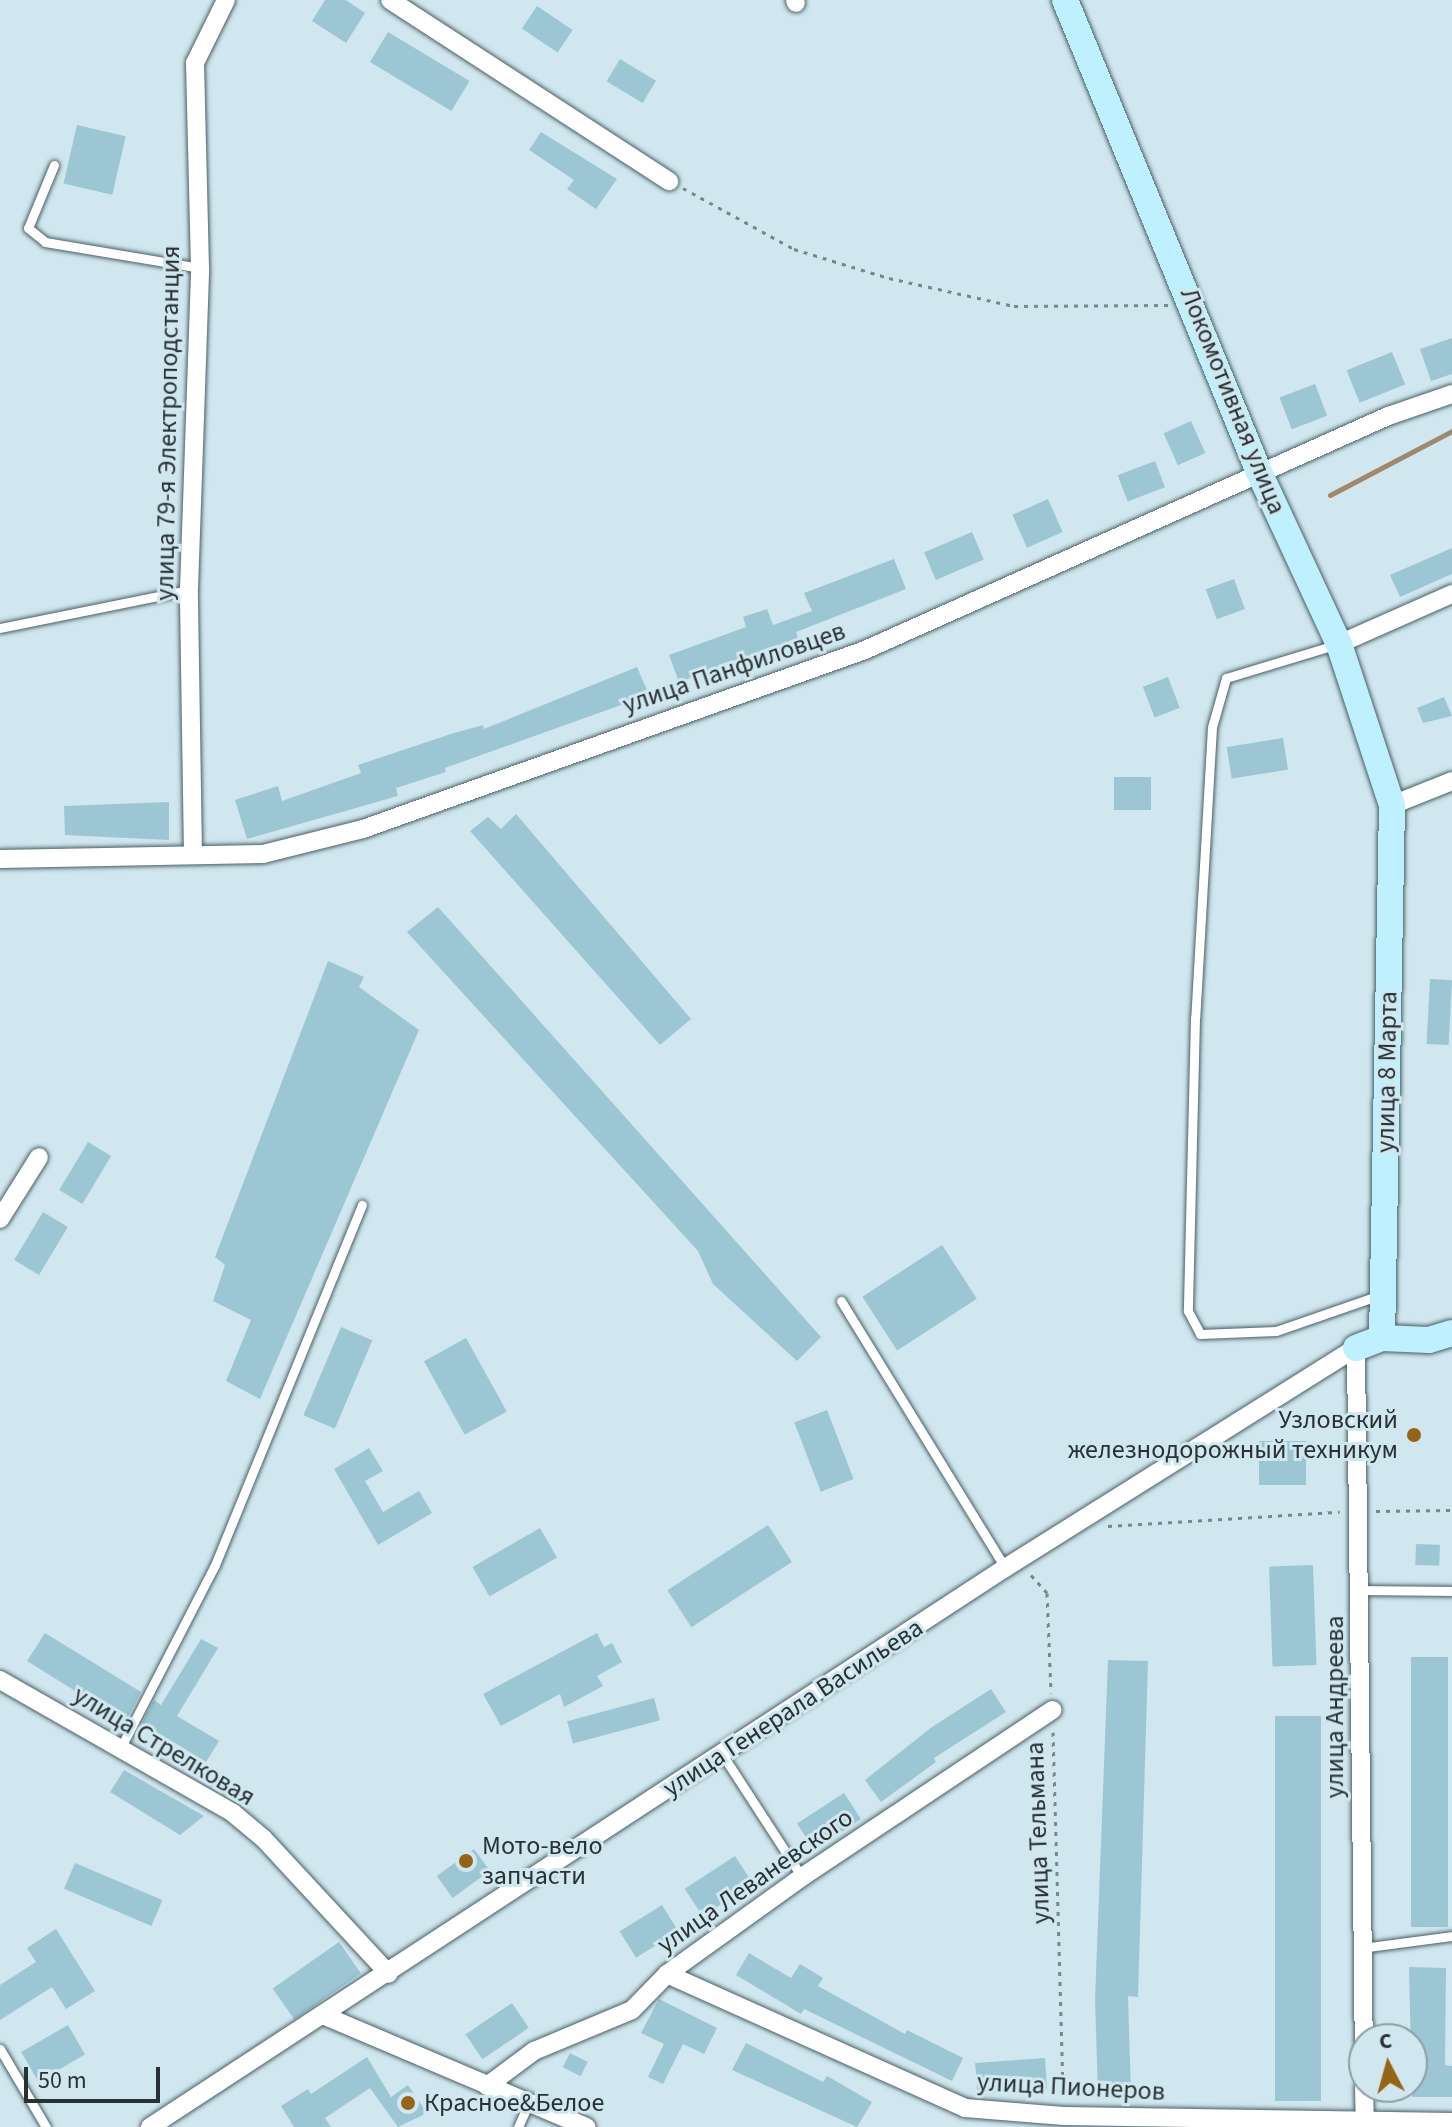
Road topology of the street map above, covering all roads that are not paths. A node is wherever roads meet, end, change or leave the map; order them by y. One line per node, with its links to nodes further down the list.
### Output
1 (226, 0): 6 (street, улица 79-я Электроподстанция)
2 (390, 0): 5 (street)
3 (1065, 0): 8 (main road, Локомотивная улица)
4 (54, 165): 6 (lane)
5 (669, 181)
6 (200, 268): 9 (street, улица 79-я Электроподстанция)
7 (1452, 394): 8 (street, улица Панфиловцев)
8 (1259, 472): 12 (main road, Локомотивная улица); 15 (street, улица Панфиловцев)
9 (189, 589): 11 (lane); 15 (street, улица 79-я Электроподстанция)
10 (1452, 594): 12 (street)
11 (0, 628)
12 (1339, 644): 14 (main road, Локомотивная улица); 20 (lane)
13 (1452, 781): 14 (street)
14 (1392, 805): 20 (main road, улица 8 Марта)
15 (193, 855): 16 (street, улица Панфиловцев)
16 (0, 859)
17 (39, 1157): 19 (street)
18 (362, 1205): 30 (lane)
19 (0, 1219)
20 (1383, 1294): 23 (main road, улица 8 Марта)
21 (841, 1301): 25 (lane)
22 (1452, 1333): 23 (main road, улица Генерала Васильева)
23 (1382, 1338): 24 (main road, улица Генерала Васильева)
24 (1356, 1348): 25 (street, улица Генерала Васильева); 26 (street, улица Андреева)
25 (1012, 1564): 31 (street, улица Генерала Васильева)
26 (1360, 1590): 27 (lane); 34 (street, улица Андреева)
27 (1452, 1591)
28 (0, 1680): 30 (street, улица Стрелковая)
29 (1052, 1710): 32 (street, улица Леваневского)
30 (120, 1749): 35 (street, улица Стрелковая)
31 (722, 1754): 32 (lane); 35 (street, улица Генерала Васильева)
32 (802, 1877): 36 (street, улица Леваневского)
33 (1452, 1936): 34 (lane)
34 (1361, 1948): 38 (street, улица Андреева)
35 (389, 1974): 37 (street, улица Генерала Васильева)
36 (667, 1974): 40 (street, улица Леваневского); 44 (street, улица Пионеров)
37 (325, 2016): 40 (street); 46 (street, улица Генерала Васильева)
38 (1363, 2023)
39 (0, 2049): 45 (lane)
40 (487, 2086): 42 (street)
41 (1364, 2103): 44 (street)
42 (528, 2105): 47 (lane); 48 (street)
43 (1452, 2122): 44 (street, улица Пионеров)
44 (1365, 2126)
45 (46, 2127)
46 (150, 2127)
47 (518, 2127)
48 (586, 2127)

